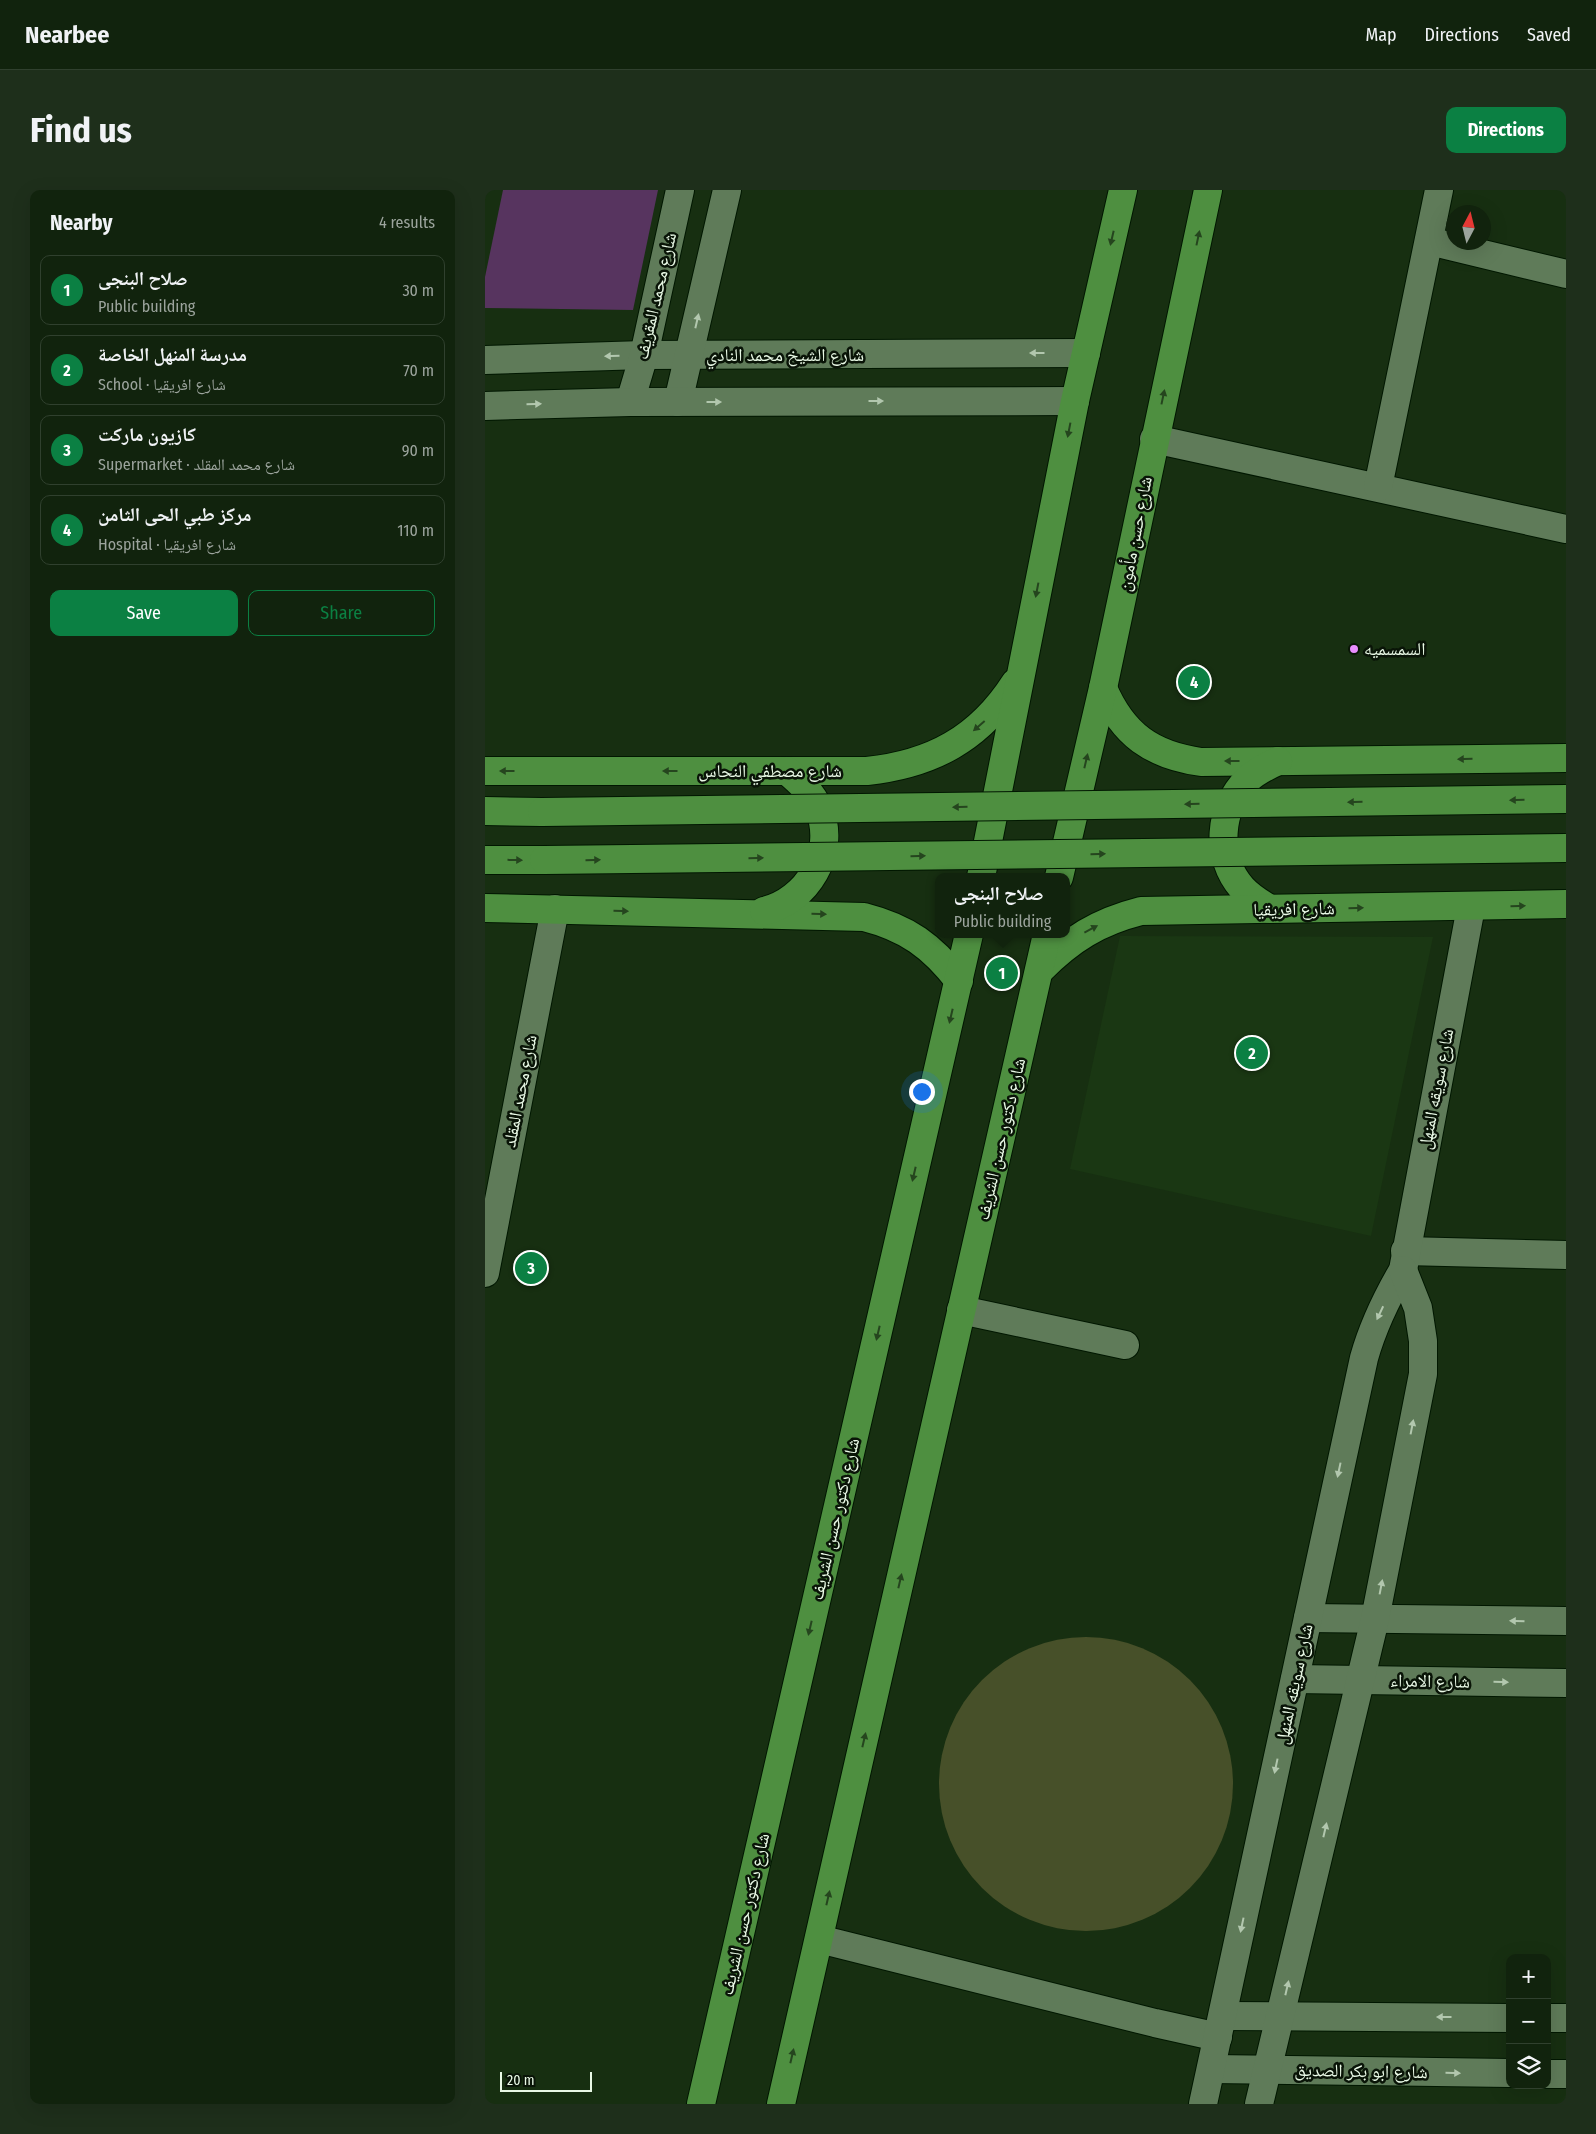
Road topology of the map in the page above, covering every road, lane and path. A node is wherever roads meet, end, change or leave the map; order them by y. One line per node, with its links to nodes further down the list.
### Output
1 (680, 190): 9 (street, شارع محمد المقريف)
2 (727, 190): 10 (street, one-way to 2)
3 (1123, 190): 8 (main road, one-way to 8)
4 (1208, 190): 16 (main road, شارع حسن مأمون, one-way to 4)
5 (1439, 190): 6 (street)
6 (1429, 241): 7 (street); 17 (street)
7 (1566, 274)
8 (1085, 353): 10 (street, شارع الشيخ محمد النادي, one-way to 10); 12 (main road)
9 (644, 355): 10 (street, شارع الشيخ محمد النادي); 11 (street, شارع الشيخ محمد النادي, one-way to 11); 13 (street, شارع محمد المقريف)
10 (690, 355): 14 (street)
11 (485, 360)
12 (1075, 401): 14 (street, one-way to 12); 19 (main road, one-way to 19)
13 (630, 402): 14 (street); 15 (street, one-way to 13)
14 (678, 402)
15 (485, 406)
16 (1154, 439): 17 (street); 20 (main road, شارع حسن مأمون)
17 (1378, 487): 18 (street)
18 (1566, 529)
19 (1020, 675): 24 (main road, شارع مصطفي النحاس, one-way to 24); 25 (main road)
20 (1103, 688): 22 (main road, one-way to 20); 26 (main road, شارع حسن مأمون, one-way to 20)
21 (1566, 758): 22 (main road, one-way to 22)
22 (1278, 761): 37 (main road)
23 (485, 771): 24 (main road, شارع مصطفي النحاس, one-way to 23)
24 (787, 771): 38 (main road)
25 (1000, 775): 26 (main road); 31 (main road)
26 (1080, 791): 32 (main road, شارع حسن مأمون)
27 (1566, 799): 28 (main road, one-way to 28, bridge)
28 (485, 811)
29 (1566, 848): 30 (main road, one-way to 29, bridge)
30 (485, 860)
31 (982, 873)
32 (1060, 873)
33 (1566, 904): 34 (main road, شارع افريقيا, one-way to 33)
34 (1471, 907): 37 (main road, شارع افريقيا, one-way to 34); 44 (street, شارع سويقه المنهل)
35 (485, 908): 36 (main road)
36 (555, 909): 38 (main road, one-way to 38); 45 (street, شارع محمد المقلد)
37 (1270, 909): 41 (main road, شارع افريقيا, one-way to 37)
38 (758, 913): 42 (main road, one-way to 42)
39 (968, 938): 42 (main road, شارع دكتور حسن الشريف)
40 (1046, 938): 41 (main road, شارع دكتور حسن الشريف)
41 (1040, 970): 46 (main road, شارع دكتور حسن الشريف)
42 (959, 981): 65 (main road, شارع دكتور حسن الشريف, one-way to 65)
43 (1566, 1255): 44 (street)
44 (1404, 1261): 48 (street, شارع سويقه المنهل, one-way to 48); 49 (street, one-way to 44)
45 (486, 1267)
46 (961, 1310): 47 (street); 54 (main road, شارع دكتور حسن الشريف, one-way to 46)
47 (1125, 1345)
48 (1308, 1618): 49 (street); 51 (street, شارع سويقه المنهل)
49 (1375, 1619): 50 (street, one-way to 49); 52 (street)
50 (1566, 1621)
51 (1295, 1679): 52 (street, شارع الامراء); 59 (street, شارع سويقه المنهل, one-way to 59)
52 (1361, 1680): 53 (street, شارع الامراء, one-way to 53); 55 (street, one-way to 52)
53 (1566, 1683)
54 (819, 1939): 59 (street); 66 (main road, شارع دكتور حسن الشريف, one-way to 54)
55 (1281, 2016): 56 (street, one-way to 55); 59 (street); 61 (street)
56 (1506, 2018)
57 (1551, 2018): 58 (street)
58 (1566, 2018)
59 (1220, 2027): 60 (street, شارع سويقه المنهل)
60 (1211, 2069): 61 (street, شارع ابو بكر الصديق); 67 (street, شارع سويقه المنهل)
61 (1267, 2070): 62 (street, شارع ابو بكر الصديق, one-way to 62); 68 (street)
62 (1506, 2074)
63 (1551, 2074): 64 (street)
64 (1566, 2074)
65 (701, 2104)
66 (781, 2104)
67 (1203, 2104)
68 (1259, 2104)

